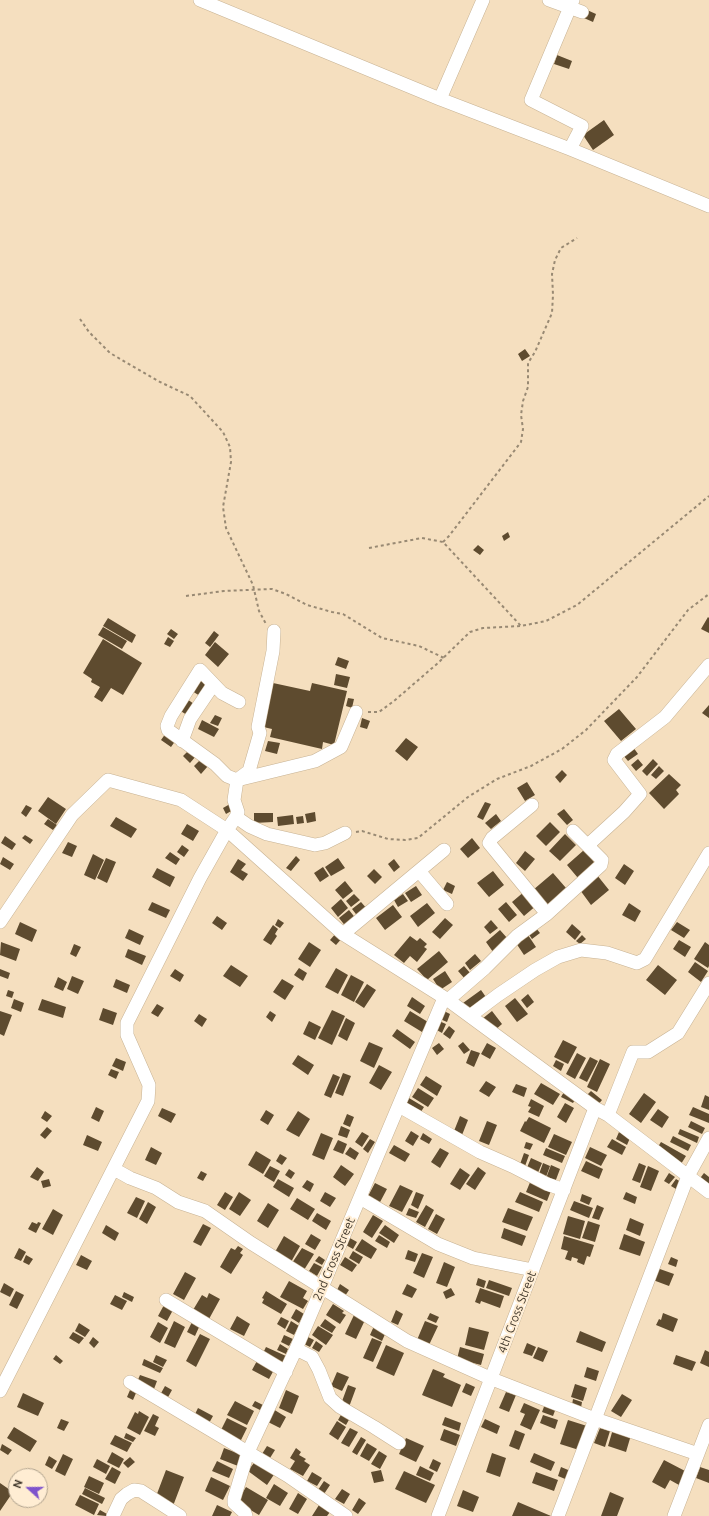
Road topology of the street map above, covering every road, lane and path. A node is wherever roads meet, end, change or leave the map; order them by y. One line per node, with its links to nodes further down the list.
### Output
1 (200, 0): 5 (street)
2 (483, 0): 5 (street)
3 (549, 0): 4 (street)
4 (575, 7): 6 (street)
5 (440, 99): 6 (street)
6 (570, 149): 7 (street)
7 (709, 206)
8 (577, 238): 11 (path)
9 (80, 319): 13 (path)
10 (709, 496): 16 (path)
11 (443, 542): 12 (path); 16 (path)
12 (368, 548)
13 (254, 589): 15 (path); 17 (path); 18 (path)
14 (709, 594): 29 (path)
15 (186, 596)
16 (521, 626): 18 (path)
17 (274, 631): 24 (street)
18 (444, 658): 22 (path)
19 (709, 665): 30 (street)
20 (213, 685): 21 (street); 23 (street); 23 (street)
21 (238, 702)
22 (356, 712): 24 (street)
23 (182, 741): 24 (street)
24 (237, 780): 26 (street)
25 (532, 805): 35 (street)
26 (236, 818): 27 (street); 29 (street)
27 (227, 830): 36 (street); 37 (street); 45 (street)
28 (573, 831): 30 (street)
29 (345, 833)
30 (588, 845): 35 (street)
31 (444, 850): 33 (street)
32 (709, 853): 40 (street)
33 (419, 871): 34 (street); 37 (street)
34 (447, 904)
35 (547, 914): 39 (street)
36 (0, 922)
37 (343, 934): 39 (street)
38 (709, 983): 43 (street)
39 (446, 999): 40 (street); 41 (street, 2nd Cross Street)
40 (470, 1016): 42 (street)
41 (398, 1106): 47 (street); 49 (street, 2nd Cross Street)
42 (595, 1108): 43 (street); 47 (street, 4th Cross Street)
43 (608, 1115): 46 (street)
44 (709, 1138): 46 (street)
45 (114, 1169): 51 (street); 57 (street)
46 (688, 1176): 48 (street); 58 (street)
47 (564, 1190): 50 (street, 4th Cross Street)
48 (709, 1192)
49 (360, 1198): 50 (street); 51 (street, 2nd Cross Street)
50 (533, 1270): 55 (street, 4th Cross Street)
51 (323, 1287): 53 (street, 2nd Cross Street); 55 (street)
52 (166, 1300): 54 (street)
53 (296, 1349): 54 (street, 2nd Cross Street); 60 (street)
54 (286, 1372): 61 (street, 2nd Cross Street)
55 (492, 1379): 58 (street); 67 (street, 4th Cross Street)
56 (130, 1382): 61 (street)
57 (0, 1391)
58 (595, 1419): 62 (street); 68 (street)
59 (709, 1425): 62 (street)
60 (399, 1443)
61 (248, 1452): 65 (street, 2nd Cross Street); 66 (street)
62 (698, 1454): 69 (street)
63 (113, 1516): 64 (street)
64 (180, 1516)
65 (246, 1516)
66 (346, 1516)
67 (438, 1516)
68 (558, 1516)
69 (674, 1516)

